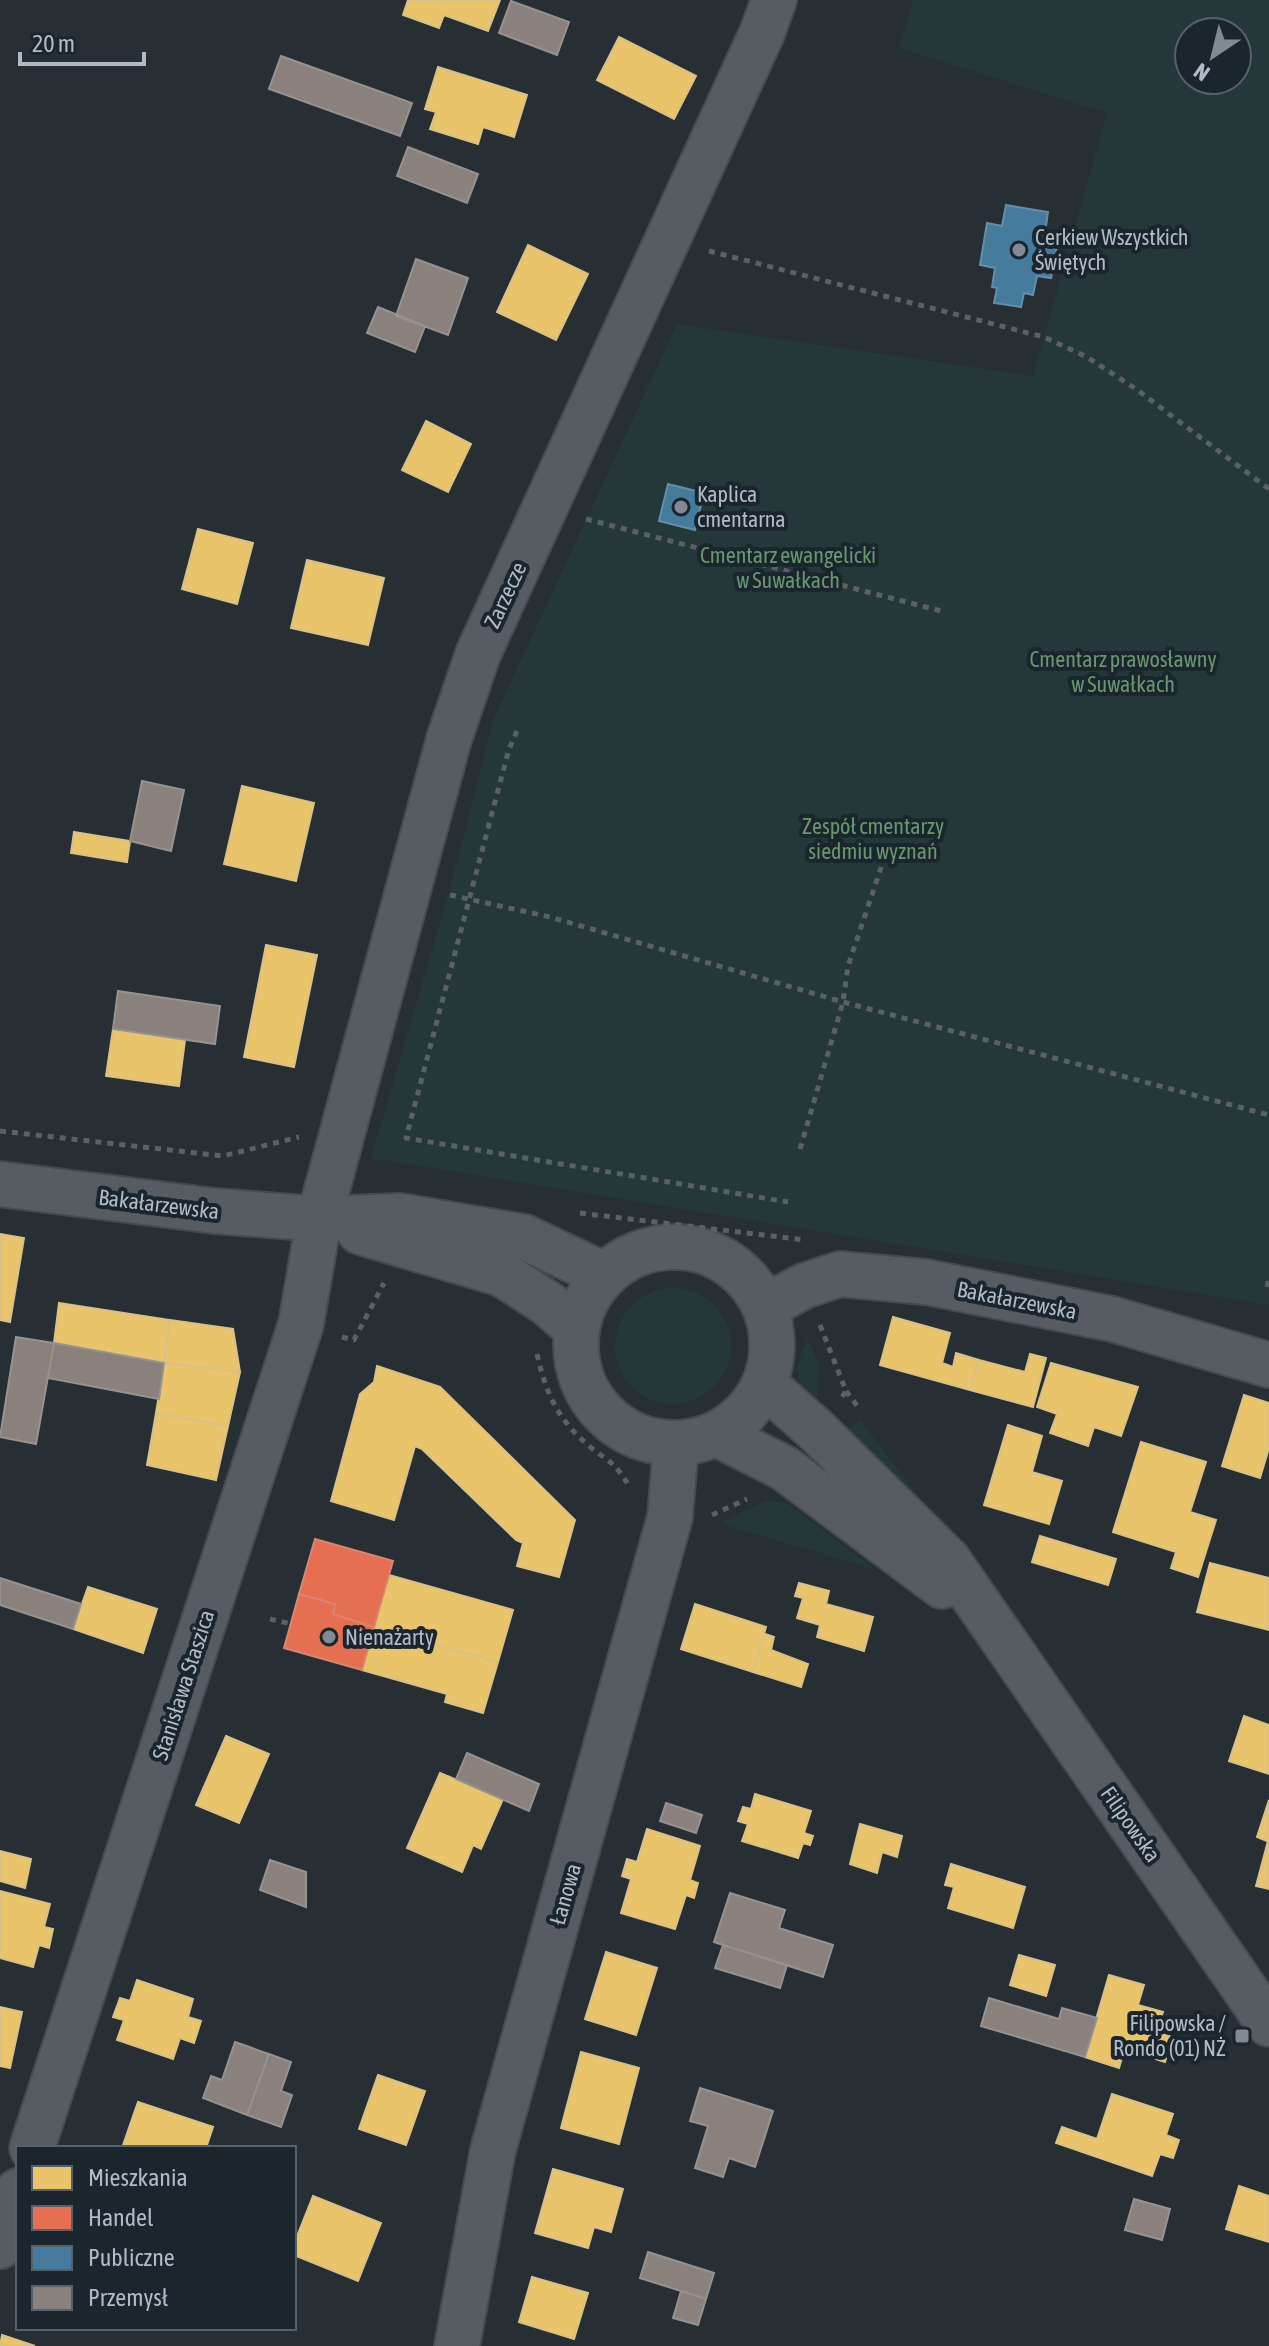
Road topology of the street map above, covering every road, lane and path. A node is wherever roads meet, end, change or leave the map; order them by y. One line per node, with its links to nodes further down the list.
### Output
1 (774, 0): 13 (street, Zarzecze)
2 (701, 249): 3 (path)
3 (1269, 489)
4 (587, 520): 5 (path)
5 (945, 612)
6 (517, 731): 9 (path)
7 (889, 844): 10 (path)
8 (437, 895): 9 (path)
9 (468, 899): 10 (path); 16 (path)
10 (843, 1002): 11 (path); 14 (path)
11 (1269, 1115)
12 (0, 1131): 13 (path)
13 (340, 1146): 18 (street, Zarzecze)
14 (800, 1149)
15 (0, 1184): 18 (street, Bakałarzewska)
16 (788, 1202)
17 (577, 1213): 19 (path)
18 (319, 1219): 21 (street, Bakałarzewska); 26 (street, Bakałarzewska); 38 (street, Stanisława Staszica)
19 (782, 1236): 20 (path); 23 (path)
20 (812, 1241)
21 (604, 1275): 25 (street); 26 (street)
22 (1269, 1280): 24 (path)
23 (804, 1286): 25 (street, Bakałarzewska); 28 (street, Bakałarzewska); 30 (path)
24 (1267, 1287)
25 (765, 1307): 29 (street)
26 (577, 1329): 31 (street)
27 (536, 1352): 33 (path)
28 (1269, 1365)
29 (765, 1385): 30 (street, Filipowska); 31 (street)
30 (816, 1430): 36 (street, Filipowska)
31 (696, 1439): 32 (street, Filipowska); 33 (street, Łanowa)
32 (784, 1468): 33 (path); 36 (street, Filipowska)
33 (670, 1517): 41 (street, Łanowa)
34 (270, 1619): 35 (path)
35 (291, 1624)
36 (992, 1624): 37 (street, Filipowska)
37 (1269, 2024)
38 (33, 2146)
39 (16, 2197): 40 (street)
40 (0, 2246)
41 (457, 2346)

